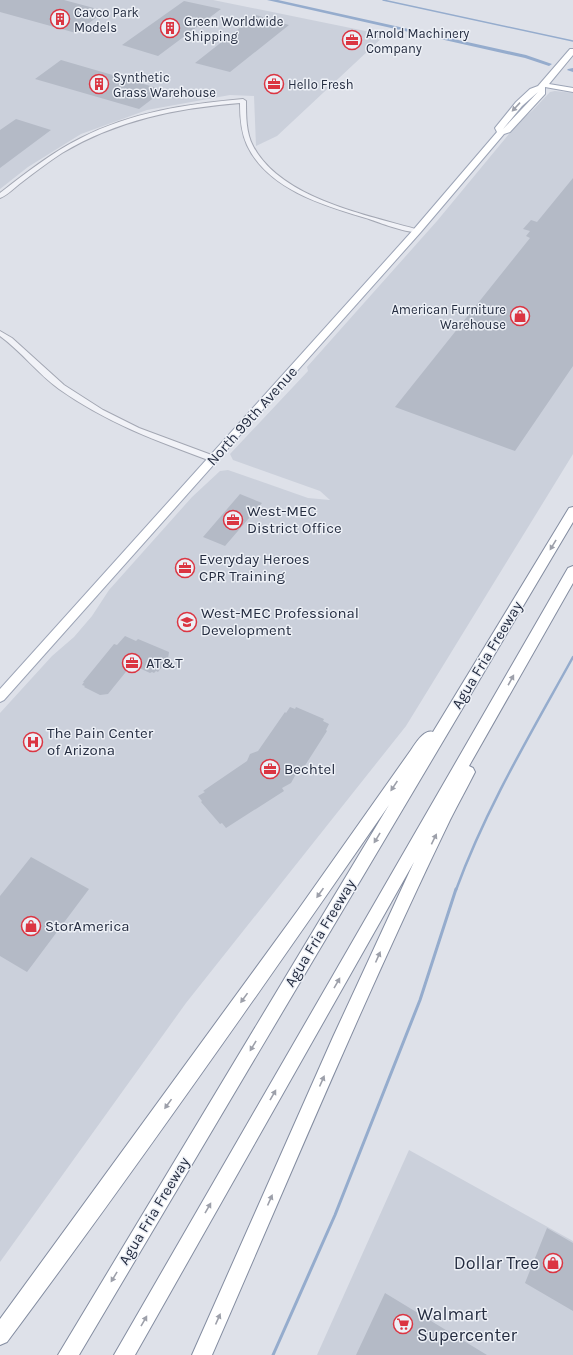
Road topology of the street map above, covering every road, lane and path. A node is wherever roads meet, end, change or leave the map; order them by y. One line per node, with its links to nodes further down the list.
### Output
1 (573, 51): 3 (main road, North 99th Avenue)
2 (573, 83): 3 (main road)
3 (545, 84): 4 (main road); 6 (main road, North 99th Avenue)
4 (573, 90)
5 (0, 196): 6 (street)
6 (417, 231): 8 (main road, North 99th Avenue)
7 (0, 333): 8 (street)
8 (214, 459): 11 (main road, North 99th Avenue)
9 (573, 511): 12 (highway, Agua Fria Freeway, one-way to 12)
10 (573, 571): 13 (highway, Agua Fria Freeway, one-way to 10)
11 (0, 697)
12 (460, 700): 14 (highway, one-way to 14); 15 (highway, Agua Fria Freeway, one-way to 15)
13 (492, 714): 16 (highway, Agua Fria Freeway, one-way to 13); 17 (highway, one-way to 13)
14 (0, 1335)
15 (68, 1355)
16 (124, 1355)
17 (202, 1355)

